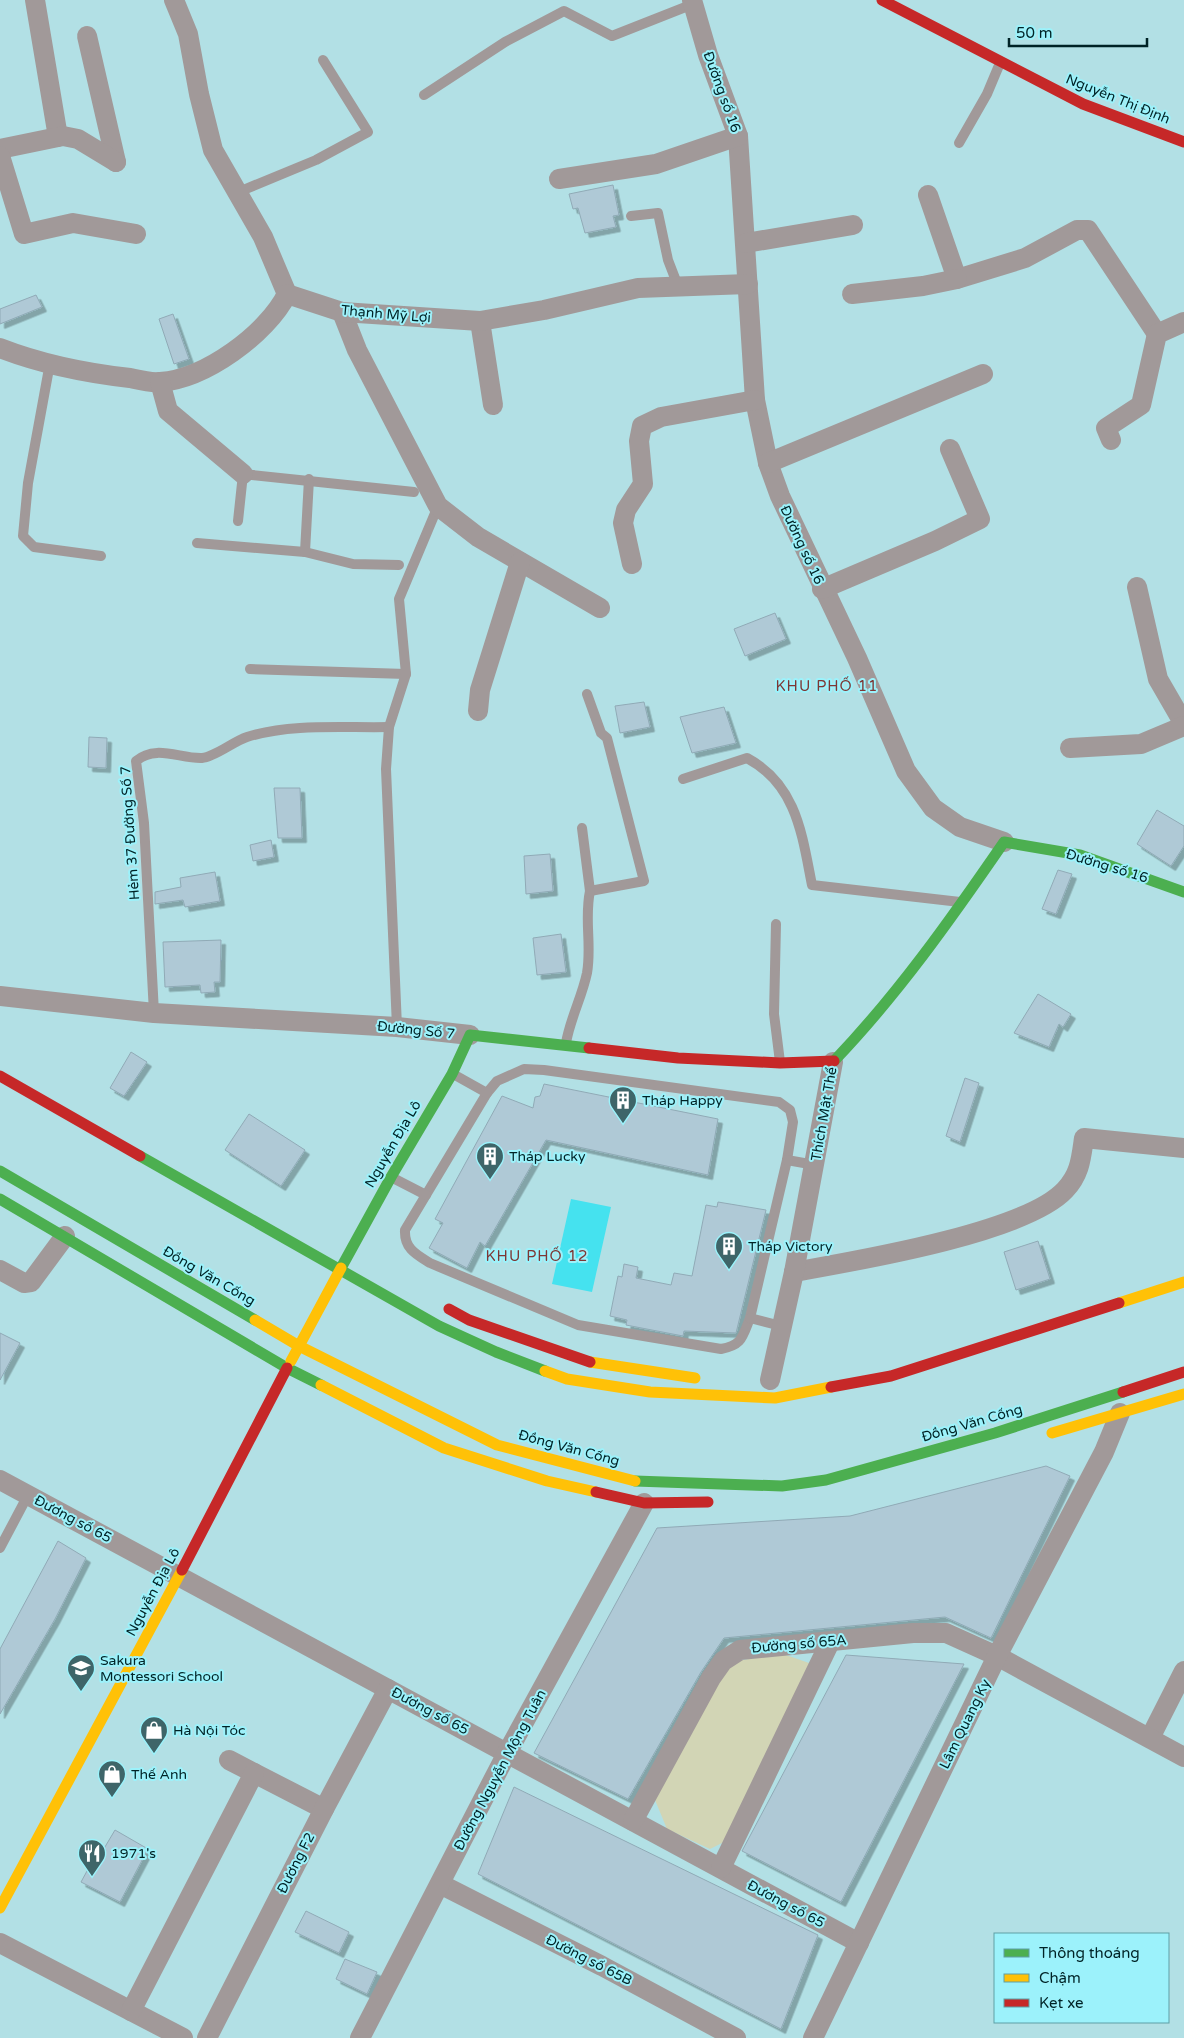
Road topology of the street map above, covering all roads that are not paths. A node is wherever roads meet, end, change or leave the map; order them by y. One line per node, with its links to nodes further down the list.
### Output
1 (35, 0): 11 (street)
2 (174, 0): 17 (street)
3 (882, 0): 5 (main road, Nguyễn Thị Định)
4 (693, 2): 9 (lane); 10 (street, Đường số 16)
5 (912, 8): 8 (main road, Nguyễn Thị Định)
6 (87, 36): 11 (street)
7 (323, 60): 17 (lane)
8 (1000, 62): 12 (main road, Nguyễn Thị Định); 13 (lane)
9 (424, 95)
10 (738, 136): 16 (street); 22 (street, Đường số 16)
11 (58, 137): 14 (street)
12 (1184, 142)
13 (959, 143)
14 (0, 149)
15 (0, 156): 21 (street)
16 (559, 179)
17 (236, 193): 26 (street)
18 (928, 195): 23 (street)
19 (631, 216): 25 (lane)
20 (853, 225): 22 (street)
21 (136, 234)
22 (746, 243): 24 (street, Đường số 16)
23 (957, 279): 27 (street); 31 (street)
24 (748, 284): 25 (street, Thạnh Mỹ Lợi); 36 (street, Đường số 16)
25 (678, 286): 29 (street, Thạnh Mỹ Lợi)
26 (287, 294): 28 (street, Thạnh Mỹ Lợi); 35 (street)
27 (852, 294)
28 (342, 312): 29 (street, Thạnh Mỹ Lợi); 44 (street)
29 (480, 321): 37 (street)
30 (1184, 322): 31 (street)
31 (1157, 334): 38 (street)
32 (0, 348): 33 (street)
33 (50, 363): 35 (street); 48 (lane)
34 (982, 374): 40 (street)
35 (160, 382): 41 (street)
36 (755, 400): 40 (street, Đường số 16); 50 (street)
37 (493, 405)
38 (1111, 440)
39 (950, 449): 53 (street)
40 (768, 463): 53 (street, Đường số 16)
41 (243, 474): 42 (lane); 45 (lane)
42 (309, 479): 43 (lane); 47 (lane)
43 (414, 492)
44 (438, 506): 49 (street); 56 (lane)
45 (238, 521)
46 (197, 543): 47 (lane)
47 (305, 552): 51 (lane)
48 (101, 556)
49 (520, 562): 54 (street); 58 (street)
50 (632, 564)
51 (399, 565)
52 (1137, 587): 59 (street)
53 (822, 588): 64 (street, Đường số 16)
54 (600, 608)
55 (250, 669): 56 (lane)
56 (406, 674): 60 (lane)
57 (587, 694): 65 (lane)
58 (478, 711)
59 (1184, 725): 61 (street)
60 (389, 727): 70 (lane, Hẻm 37 Đường Số 7); 71 (lane)
61 (1070, 748)
62 (683, 779): 67 (lane)
63 (582, 828): 65 (lane)
64 (1004, 842): 66 (main road, Đường số 16); 67 (main road, Thích Mật Thể)
65 (590, 891): 73 (lane)
66 (1184, 892)
67 (962, 902): 74 (main road, Thích Mật Thể)
68 (776, 924): 75 (lane)
69 (0, 996): 70 (street, Đường Số 7)
70 (154, 1013): 71 (street, Đường Số 7)
71 (397, 1027): 72 (street, Đường Số 7)
72 (470, 1036): 73 (main road, Đường Số 7); 76 (main road, Nguyễn Địa Lô)
73 (566, 1044): 75 (main road, Đường Số 7)
74 (833, 1062): 75 (main road, Đường Số 7); 83 (street, Thích Mật Thể)
75 (780, 1063)
76 (452, 1074): 78 (lane); 85 (main road, Nguyễn Địa Lô)
77 (0, 1076): 80 (main road)
78 (487, 1093): 82 (lane); 86 (lane)
79 (118, 1131): 80 (main road)
80 (121, 1143): 90 (main road)
81 (1184, 1148): 92 (street)
82 (787, 1160): 83 (lane); 96 (lane)
83 (815, 1165): 92 (street, Thích Mật Thể)
84 (0, 1171): 88 (main road, Đồng Văn Cống)
85 (390, 1177): 86 (lane); 90 (main road, Nguyễn Địa Lô)
86 (426, 1195): 96 (lane)
87 (0, 1199): 89 (main road)
88 (77, 1217): 89 (main road); 98 (main road, Đồng Văn Cống)
89 (65, 1236): 91 (street); 99 (main road)
90 (341, 1268): 93 (main road); 94 (main road); 98 (main road, Nguyễn Địa Lô)
91 (0, 1270)
92 (794, 1272): 97 (street, Thích Mật Thể)
93 (372, 1274)
94 (1184, 1282)
95 (435, 1302): 101 (main road)
96 (750, 1318): 97 (lane)
97 (781, 1326): 102 (street, Thích Mật Thể)
98 (299, 1346): 99 (main road, Nguyễn Địa Lô); 103 (main road, Đồng Văn Cống)
99 (287, 1368): 110 (main road); 112 (main road, Nguyễn Địa Lô)
100 (1184, 1372): 103 (main road, Đồng Văn Cống)
101 (707, 1379)
102 (770, 1380)
103 (1120, 1392): 105 (main road)
104 (1184, 1394): 105 (main road)
105 (1120, 1413): 106 (main road); 114 (street, Lâm Quang Ky)
106 (1044, 1436)
107 (0, 1480): 108 (street, Đương số 65)
108 (28, 1495): 111 (lane); 112 (street, Đương số 65)
109 (718, 1502): 110 (main road)
110 (644, 1504): 118 (street, Đường Nguyễn Mộng Tuân)
111 (0, 1548)
112 (179, 1576): 116 (street, Đương số 65); 126 (main road, Nguyễn Địa Lô)
113 (830, 1642): 114 (street, Đường số 65A); 123 (street, Đường số 65A); 124 (street)
114 (997, 1656): 117 (street, Đường số 65A); 128 (street, Lâm Quang Ky)
115 (1184, 1671): 117 (street)
116 (388, 1689): 118 (street, Đương số 65); 122 (street, Đương F2)
117 (1150, 1738): 119 (street, Đường số 65A)
118 (507, 1753): 123 (street, Đương số 65); 125 (street, Đường Nguyễn Mộng Tuân)
119 (1184, 1757)
120 (228, 1760): 121 (street)
121 (254, 1773): 122 (street); 129 (street)
122 (324, 1809): 131 (street, Đương F2)
123 (633, 1821): 124 (street, Đương số 65)
124 (720, 1868): 128 (street, Đương số 65)
125 (440, 1884): 132 (street, Đường Nguyễn Mộng Tuân); 133 (street, Đường số 65B)
126 (0, 1908)
127 (0, 1943): 129 (street)
128 (859, 1943): 134 (street, Lâm Quang Ky)
129 (131, 2011): 130 (street)
130 (183, 2038)
131 (207, 2038)
132 (360, 2038)
133 (736, 2038)
134 (814, 2038)

